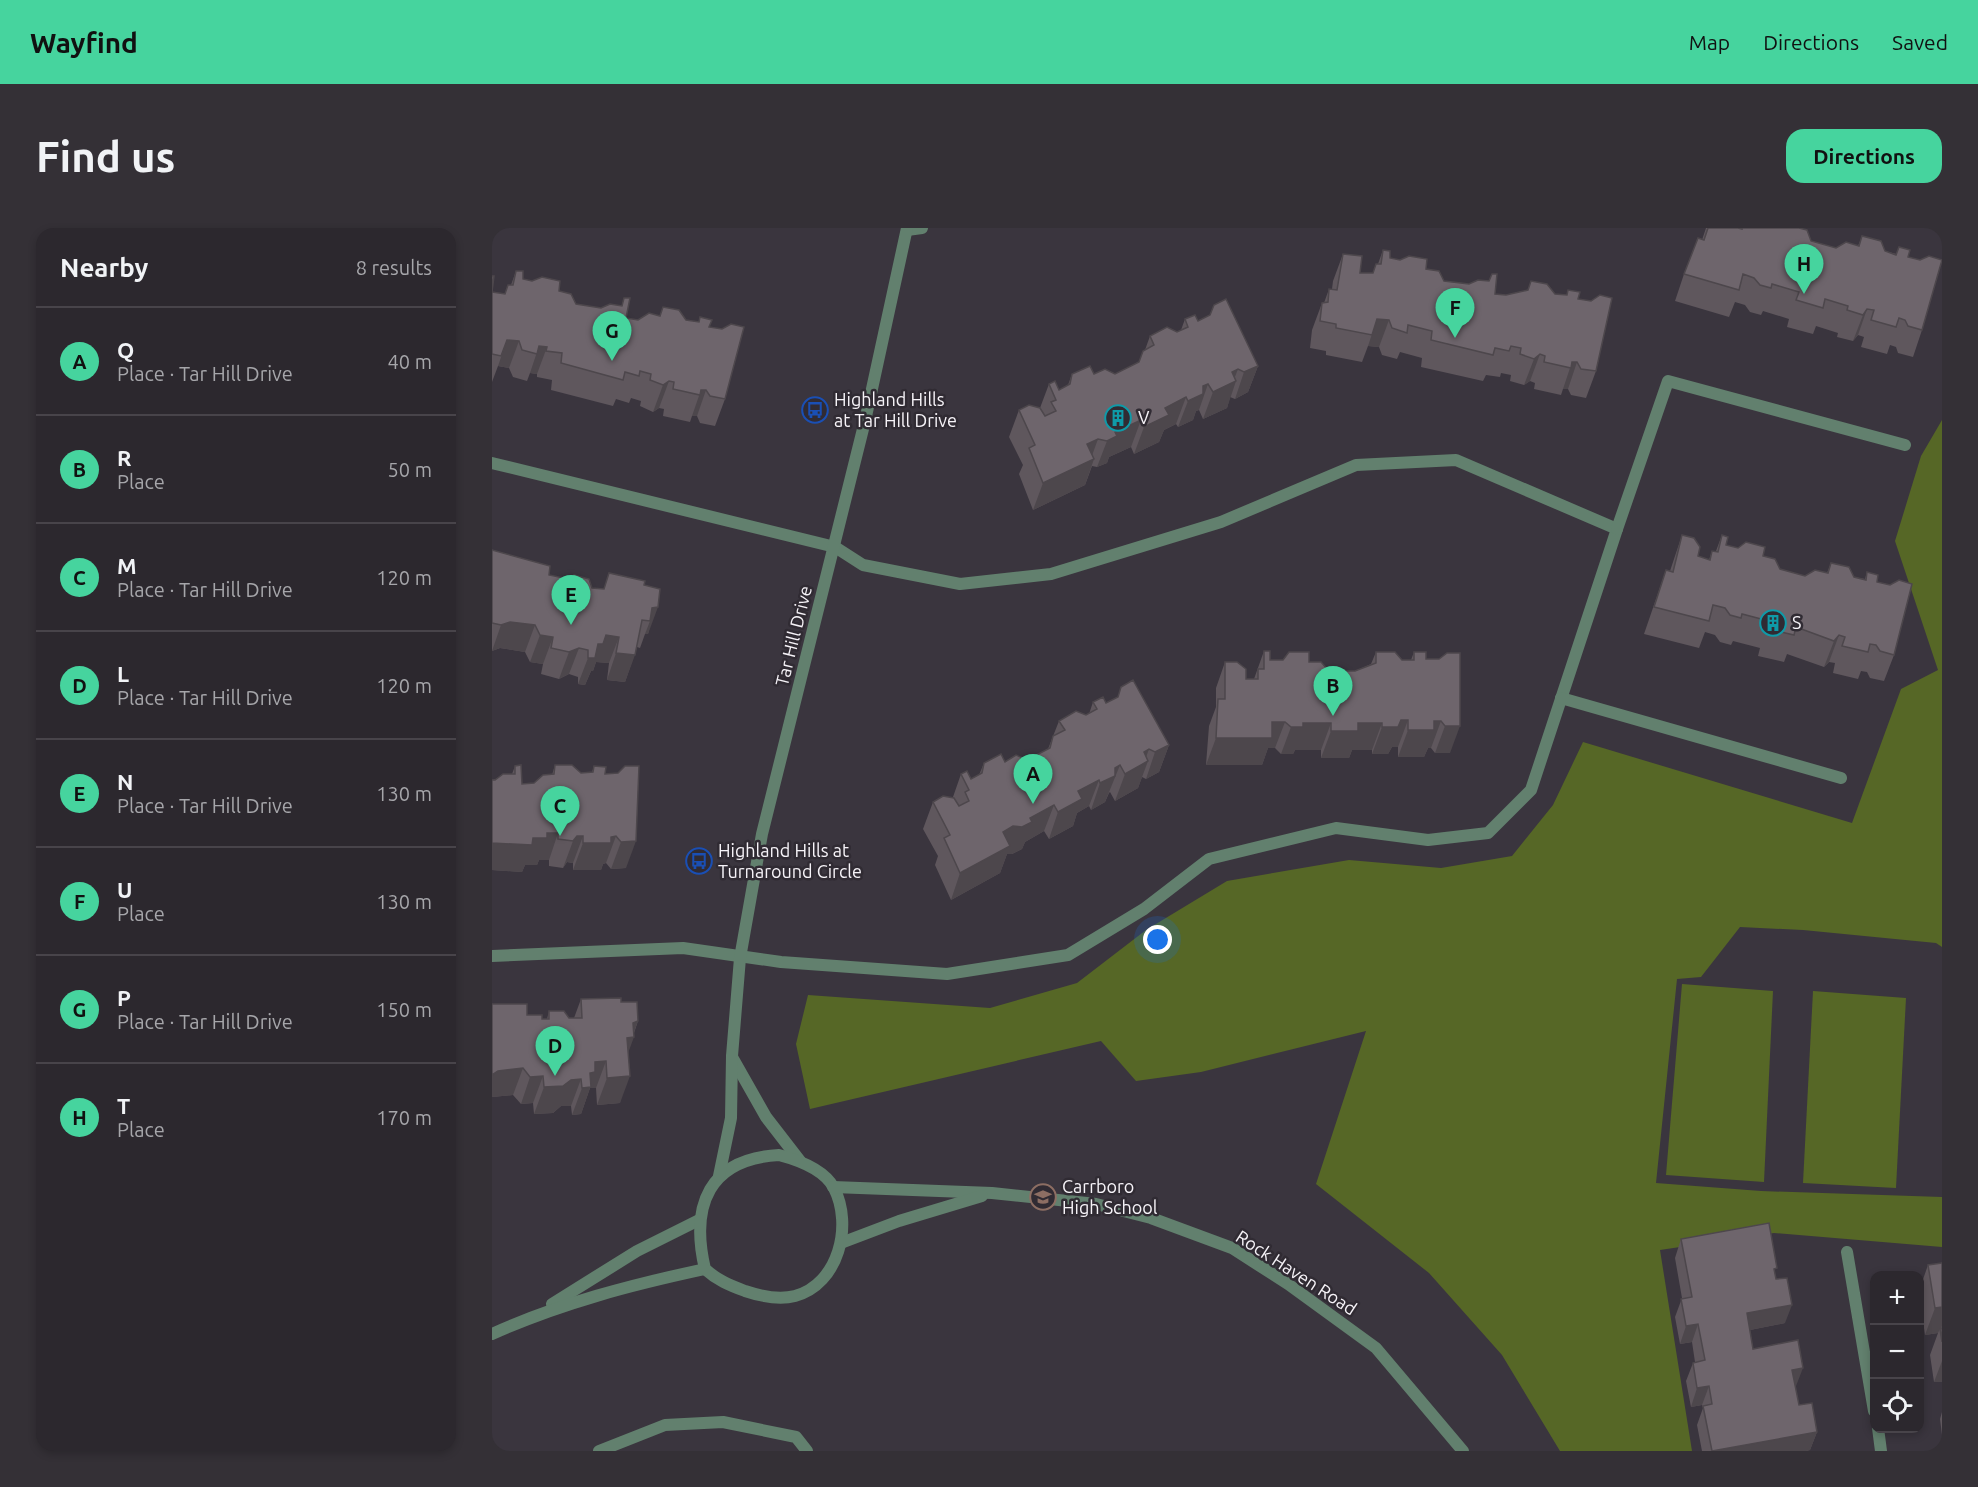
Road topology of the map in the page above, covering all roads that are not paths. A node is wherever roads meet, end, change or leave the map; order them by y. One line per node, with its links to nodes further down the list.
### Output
1 (922, 228): 2 (street)
2 (907, 229): 6 (street, Tar Hill Drive)
3 (1905, 445): 5 (street)
4 (492, 463): 6 (street)
5 (1617, 529): 6 (street); 7 (street)
6 (835, 547): 10 (street, Tar Hill Drive)
7 (1562, 698): 8 (street); 10 (street)
8 (1841, 778)
9 (492, 956): 10 (street)
10 (740, 958): 11 (street, Tar Hill Drive)
11 (732, 1056): 12 (street); 13 (street, Tar Hill Drive)
12 (800, 1161): 13 (street); 14 (street)
13 (719, 1176): 16 (street)
14 (833, 1187): 15 (street, Rock Haven Road); 17 (street)
15 (992, 1192): 17 (street, Rock Haven Road); 26 (street, Rock Haven Road)
16 (699, 1220): 19 (street); 20 (street)
17 (841, 1243): 19 (street)
18 (1847, 1252): 22 (street)
19 (705, 1269): 20 (street)
20 (533, 1315): 21 (street)
21 (492, 1334)
22 (1870, 1383)
23 (1879, 1433): 27 (street)
24 (598, 1451): 25 (street)
25 (807, 1451)
26 (1463, 1451)
27 (1881, 1451)

